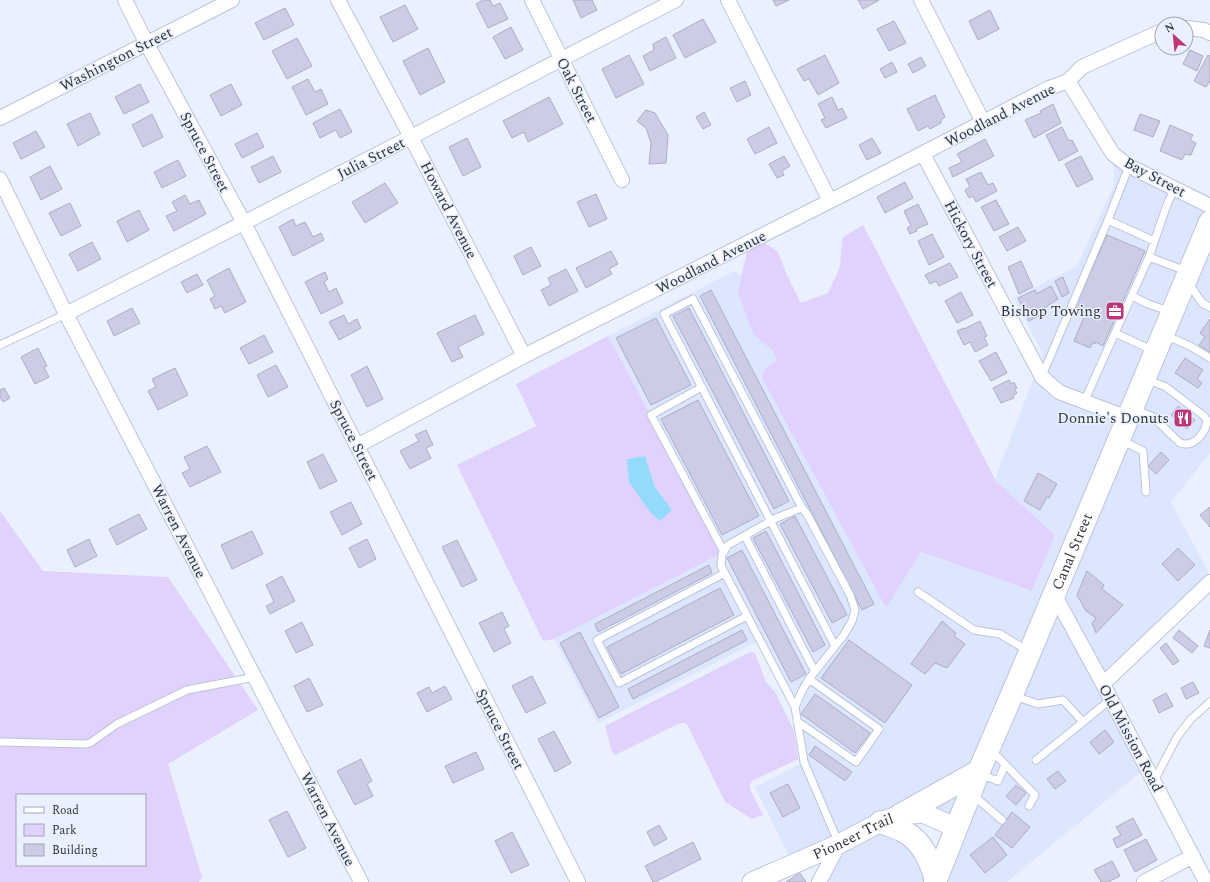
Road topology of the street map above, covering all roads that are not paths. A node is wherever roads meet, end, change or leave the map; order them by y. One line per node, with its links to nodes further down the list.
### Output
1 (125, 0): 11 (street, Spruce Street)
2 (232, 0): 11 (street, Washington Street)
3 (338, 0): 16 (street, Howard Avenue)
4 (532, 0): 12 (street, Oak Street)
5 (676, 0): 12 (street, Julia Street)
6 (728, 0): 22 (street)
7 (921, 0): 15 (street)
8 (1194, 29): 9 (street)
9 (1210, 33)
10 (1154, 35): 13 (street)
11 (147, 44): 14 (street, Washington Street); 26 (street, Spruce Street)
12 (562, 58): 16 (street, Julia Street); 20 (street, Oak Street)
13 (1068, 82): 15 (street, Woodland Avenue); 18 (street, Bay Street)
14 (0, 118)
15 (982, 122): 17 (street, Woodland Avenue)
16 (411, 137): 26 (street, Julia Street); 37 (street, Howard Avenue)
17 (922, 154): 22 (street, Woodland Avenue); 39 (street, Hickory Street)
18 (1129, 166): 21 (street, Bay Street); 24 (lane)
19 (0, 179): 33 (street, Warren Avenue)
20 (622, 180)
21 (1175, 188): 23 (street, Bay Street); 27 (lane)
22 (830, 201): 37 (street, Woodland Avenue)
23 (1210, 206)
24 (1108, 220): 27 (lane); 39 (lane)
25 (1210, 222): 29 (main road, Canal Street)
26 (244, 223): 33 (street, Julia Street); 45 (street, Spruce Street)
27 (1154, 241): 28 (lane)
28 (1149, 257): 29 (lane); 30 (lane)
29 (1188, 276): 31 (lane); 32 (main road, Canal Street)
30 (1132, 296): 32 (lane); 34 (lane)
31 (1210, 307)
32 (1172, 312): 35 (main road, Canal Street)
33 (66, 314): 36 (lane); 59 (street, Warren Avenue)
34 (1115, 333): 35 (lane); 42 (lane)
35 (1159, 343): 38 (lane); 40 (main road, Canal Street)
36 (0, 345)
37 (524, 356): 45 (street, Woodland Avenue)
38 (1210, 358)
39 (1042, 377): 42 (street, Hickory Street)
40 (1144, 379): 43 (main road, Canal Street); 43 (lane)
41 (702, 387): 47 (lane); 48 (lane); 50 (lane)
42 (1084, 402): 43 (street, Hickory Street)
43 (1130, 413): 44 (main road, Canal Street)
44 (1119, 439): 46 (lane); 54 (main road, Canal Street)
45 (357, 446): 82 (street, Spruce Street)
46 (1146, 492)
47 (802, 508): 48 (lane); 56 (lane)
48 (771, 521): 49 (lane); 56 (lane)
49 (745, 536): 50 (lane); 58 (lane)
50 (724, 552): 51 (lane)
51 (725, 573): 55 (lane); 55 (lane)
52 (1210, 582): 61 (street)
53 (918, 592): 57 (lane)
54 (1054, 594): 57 (main road, Canal Street); 61 (street, Old Mission Road)
55 (748, 616): 65 (lane)
56 (835, 646): 58 (lane)
57 (1030, 652): 62 (main road, Canal Street)
58 (815, 672): 60 (lane)
59 (255, 677): 68 (lane); 81 (street, Warren Avenue)
60 (809, 679): 65 (lane); 66 (lane)
61 (1103, 684): 63 (street, Old Mission Road)
62 (1012, 695): 67 (lane); 69 (main road, Canal Street)
63 (1111, 699): 67 (lane); 73 (street, Old Mission Road)
64 (1210, 702): 73 (lane)
65 (795, 707): 66 (lane)
66 (797, 721): 78 (lane)
67 (1083, 722): 70 (lane)
68 (0, 742)
69 (989, 748): 71 (lane); 72 (main road, Canal Street)
70 (1036, 760)
71 (1005, 765): 72 (lane); 74 (lane)
72 (976, 779): 75 (main road); 76 (lane); 77 (main road, Canal Street)
73 (1154, 781): 79 (street, Old Mission Road)
74 (1029, 806)
75 (890, 818): 77 (street, Pioneer Trail); 78 (street, Pioneer Trail); 80 (main road)
76 (1002, 820)
77 (957, 828): 80 (main road, Canal Street)
78 (839, 844): 83 (street, Pioneer Trail); 84 (street)
79 (1193, 856): 85 (street); 86 (street, Old Mission Road)
80 (935, 880)
81 (361, 882)
82 (578, 882)
83 (752, 882)
84 (819, 882)
85 (1144, 882)
86 (1206, 882)

